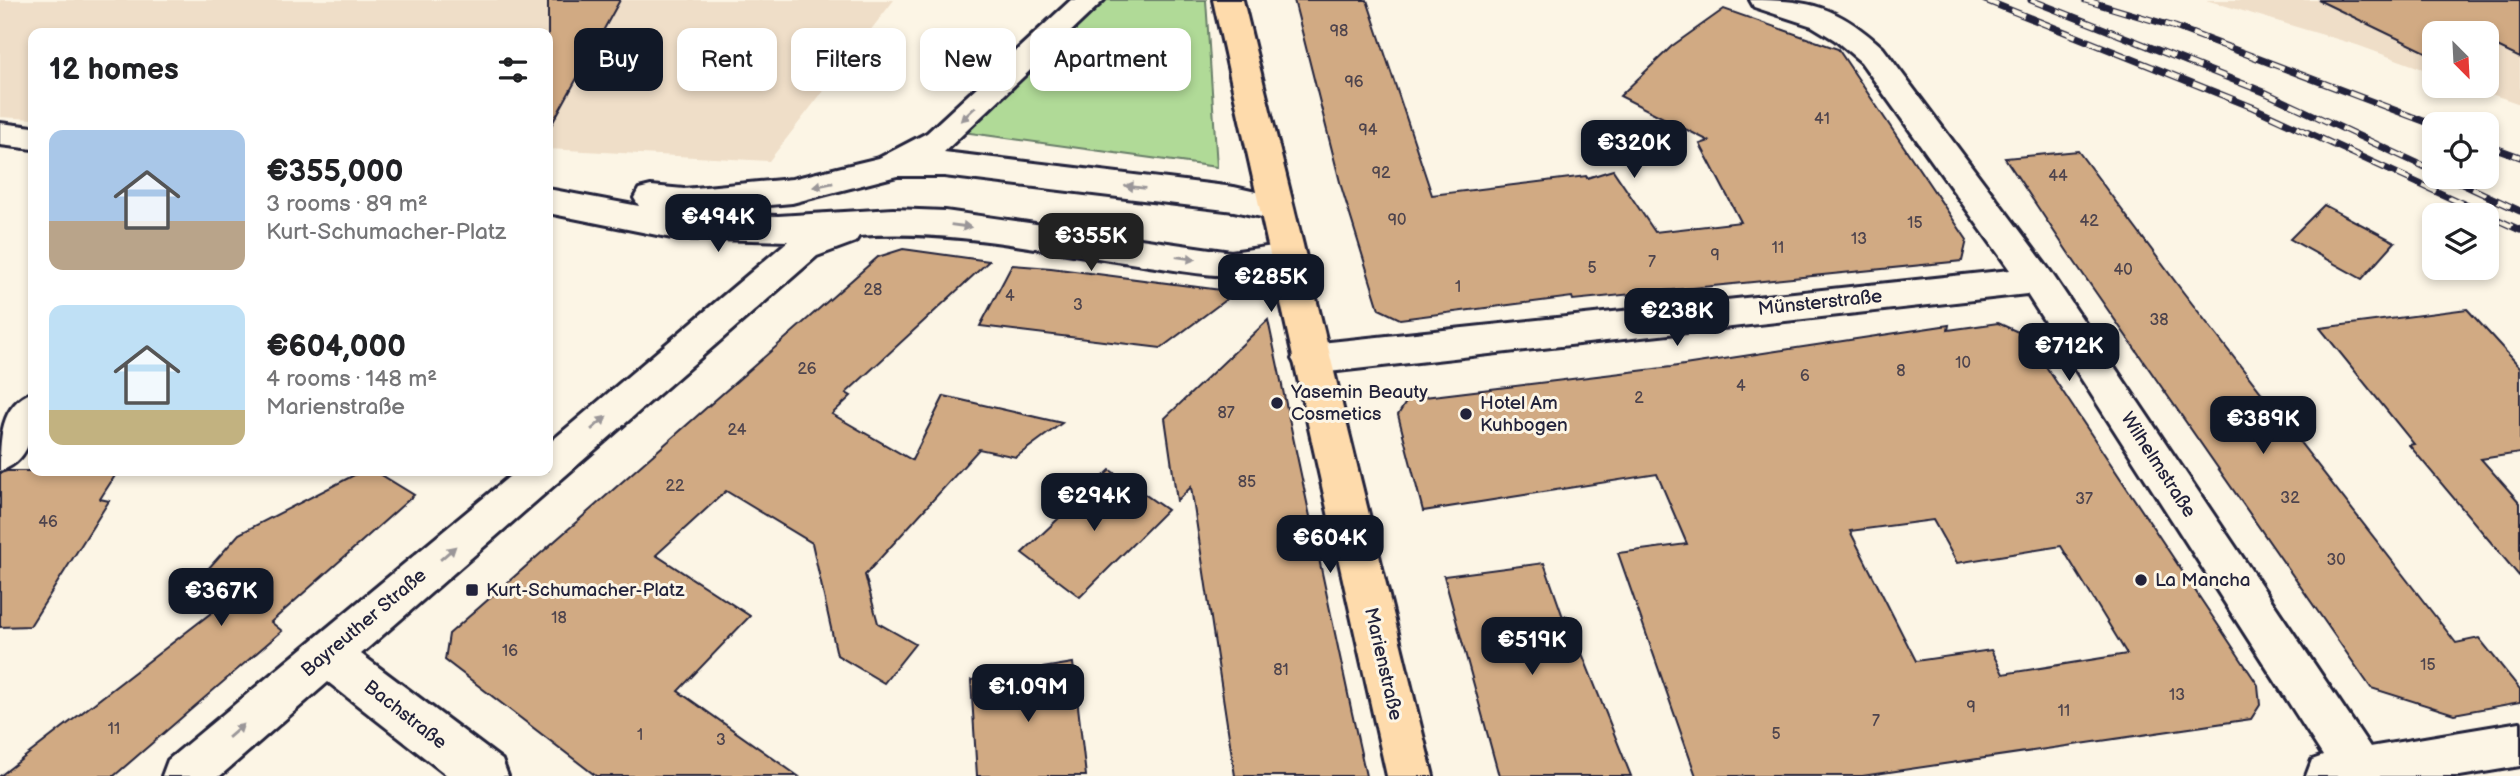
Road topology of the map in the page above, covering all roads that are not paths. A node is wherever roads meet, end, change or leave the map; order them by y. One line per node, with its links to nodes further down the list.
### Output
1 (1089, 0): 6 (street, one-way to 6)
2 (1765, 0): 12 (street, Wilhelmstraße)
3 (1231, 7): 9 (main road, Marienstraße)
4 (0, 134): 5 (street)
5 (28, 137)
6 (889, 167): 7 (street, one-way to 7); 9 (street, one-way to 6)
7 (553, 191)
8 (553, 202): 10 (street)
9 (1275, 208): 11 (main road, Marienstraße)
10 (893, 221): 11 (street, one-way to 11); 16 (street, one-way to 10)
11 (1287, 257): 13 (main road, Marienstraße)
12 (2037, 280): 13 (street, Münsterstraße); 20 (street, Wilhelmstraße)
13 (1311, 359): 23 (main road, Marienstraße)
14 (28, 415): 15 (street)
15 (0, 455)
16 (553, 463)
17 (538, 476): 18 (street, Bayreuther Straße, one-way to 17)
18 (326, 654): 21 (street, Bayreuther Straße, one-way to 18); 22 (street, Bachstraße)
19 (2520, 744): 20 (street)
20 (2350, 775)
21 (185, 776)
22 (485, 776)
23 (1410, 776)

